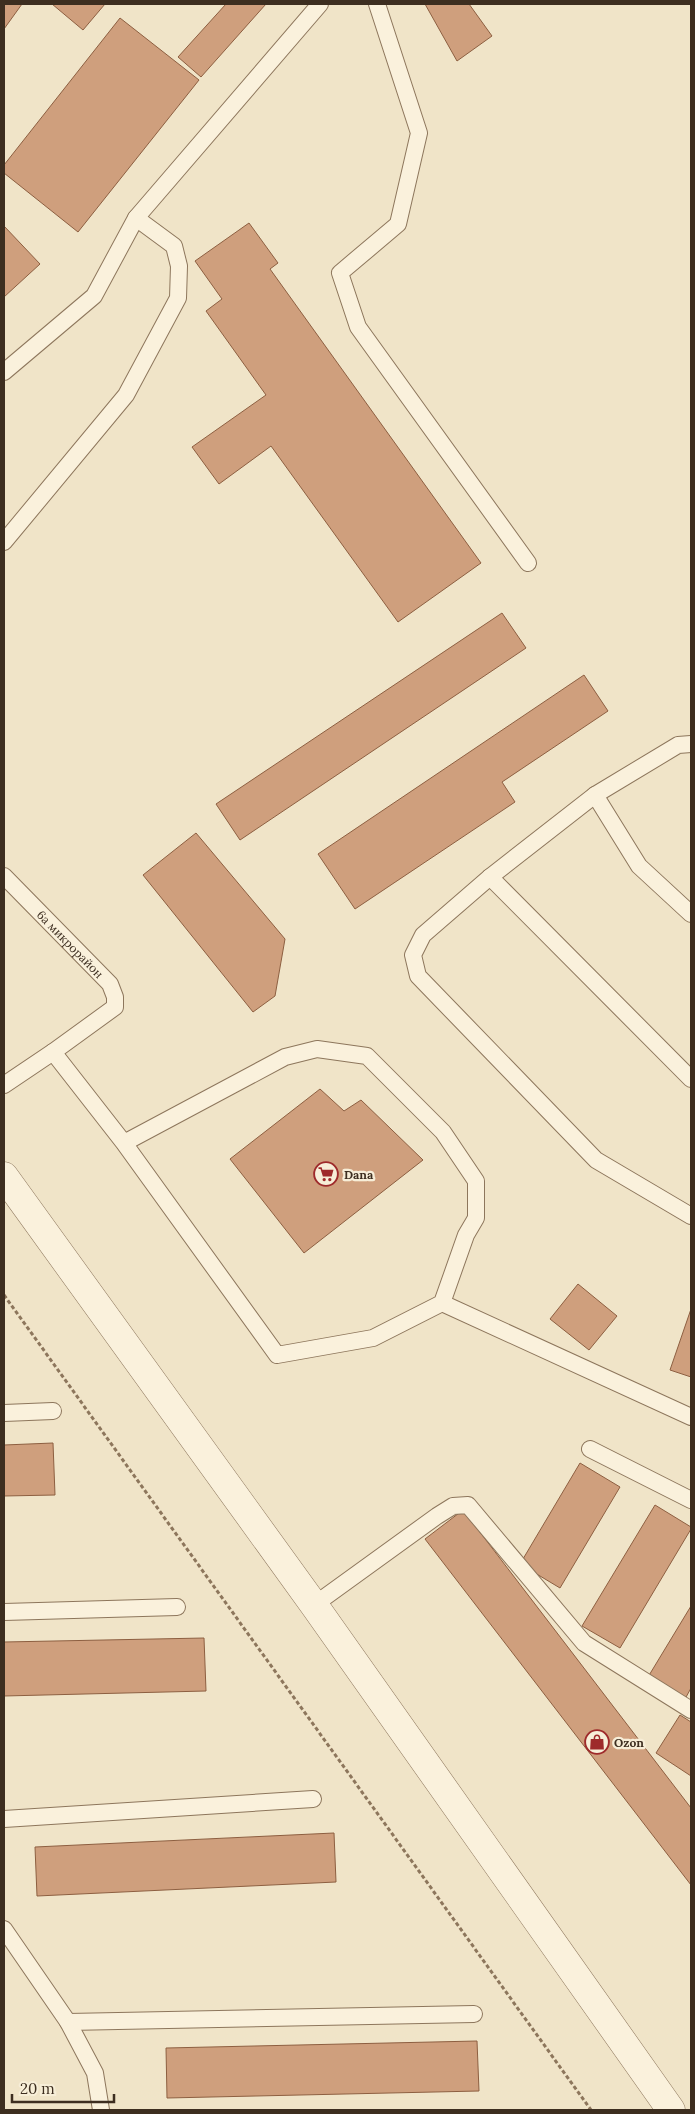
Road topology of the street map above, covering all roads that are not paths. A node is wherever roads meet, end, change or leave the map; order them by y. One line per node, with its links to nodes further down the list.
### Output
1 (320, 4): 3 (lane)
2 (377, 4): 6 (lane)
3 (136, 218): 4 (lane); 5 (lane)
4 (4, 372)
5 (4, 542)
6 (528, 563)
7 (691, 744): 8 (lane)
8 (595, 795): 10 (lane); 11 (lane)
9 (4, 876): 12 (lane, 6а микрорайон)
10 (490, 877): 13 (lane); 17 (lane)
11 (691, 914)
12 (53, 1052): 14 (lane); 15 (lane)
13 (691, 1079)
14 (4, 1084)
15 (124, 1143): 18 (lane); 18 (lane)
16 (4, 1176): 24 (street)
17 (691, 1216)
18 (442, 1303): 21 (lane)
19 (53, 1411): 20 (lane)
20 (4, 1413)
21 (691, 1417)
22 (590, 1449): 23 (lane)
23 (691, 1500)
24 (314, 1605): 27 (lane); 34 (street)
25 (177, 1607): 26 (lane)
26 (4, 1612)
27 (691, 1710)
28 (313, 1799): 29 (lane)
29 (4, 1819)
30 (4, 1929): 32 (lane)
31 (474, 2014): 32 (lane)
32 (68, 2022): 33 (lane)
33 (101, 2110)
34 (671, 2110)

